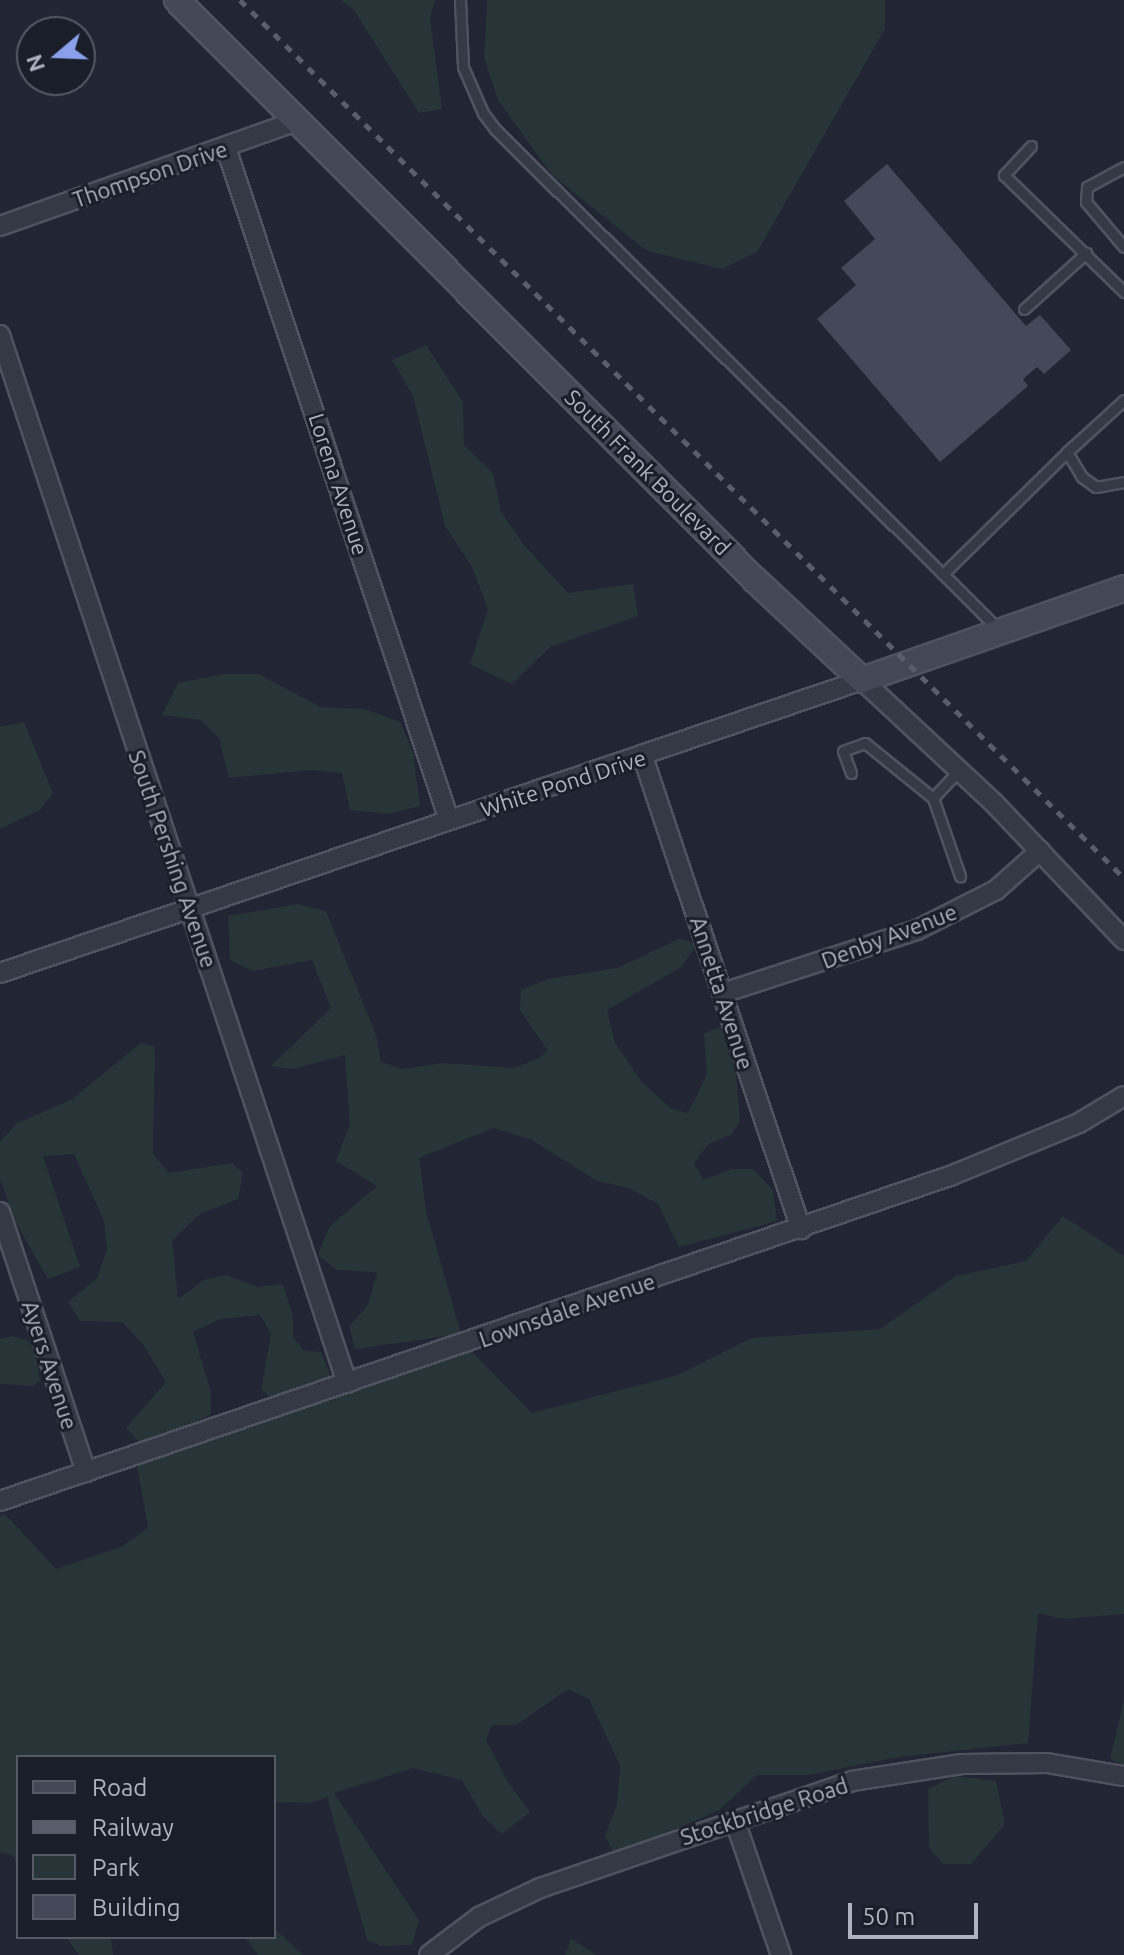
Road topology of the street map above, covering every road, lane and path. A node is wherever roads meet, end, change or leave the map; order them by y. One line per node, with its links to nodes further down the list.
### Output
1 (177, 0): 3 (street, South Frank Boulevard)
2 (460, 0): 16 (lane)
3 (299, 120): 5 (street, Thompson Drive); 19 (street, South Frank Boulevard)
4 (1031, 146): 9 (lane)
5 (226, 148): 7 (street, Thompson Drive); 24 (street, Lorena Avenue)
6 (1124, 167): 8 (lane)
7 (0, 226)
8 (1124, 247)
9 (1086, 253): 10 (lane); 11 (lane)
10 (1124, 292)
11 (1024, 309)
12 (0, 335): 27 (street, South Pershing Avenue)
13 (1124, 400): 14 (lane)
14 (1067, 452): 15 (lane); 16 (lane)
15 (1124, 482)
16 (943, 574): 18 (lane)
17 (1124, 588): 18 (street, White Pond Drive)
18 (1001, 632): 19 (street, White Pond Drive)
19 (862, 680): 20 (street, White Pond Drive); 21 (street, South Frank Boulevard)
20 (643, 757): 24 (street, White Pond Drive); 30 (street, Annetta Avenue)
21 (959, 770): 23 (lane); 25 (street, South Frank Boulevard)
22 (851, 773): 23 (lane)
23 (933, 798): 26 (lane)
24 (449, 820): 27 (street, White Pond Drive)
25 (1040, 851): 28 (street, South Frank Boulevard); 30 (street, Denby Avenue)
26 (960, 876)
27 (189, 909): 29 (street, White Pond Drive); 34 (street, South Pershing Avenue)
28 (1124, 940)
29 (0, 973)
30 (723, 993): 33 (street, Annetta Avenue)
31 (1124, 1096): 33 (street, Lownsdale Avenue)
32 (0, 1212): 35 (street, Ayers Avenue)
33 (801, 1229): 34 (street, Lownsdale Avenue)
34 (347, 1383): 35 (street, Lownsdale Avenue)
35 (86, 1472): 36 (street, Lownsdale Avenue)
36 (0, 1501)
37 (1124, 1776): 38 (street, Stockbridge Road)
38 (735, 1821): 39 (street, Stockbridge Road); 40 (street)
39 (429, 1955)
40 (781, 1955)

